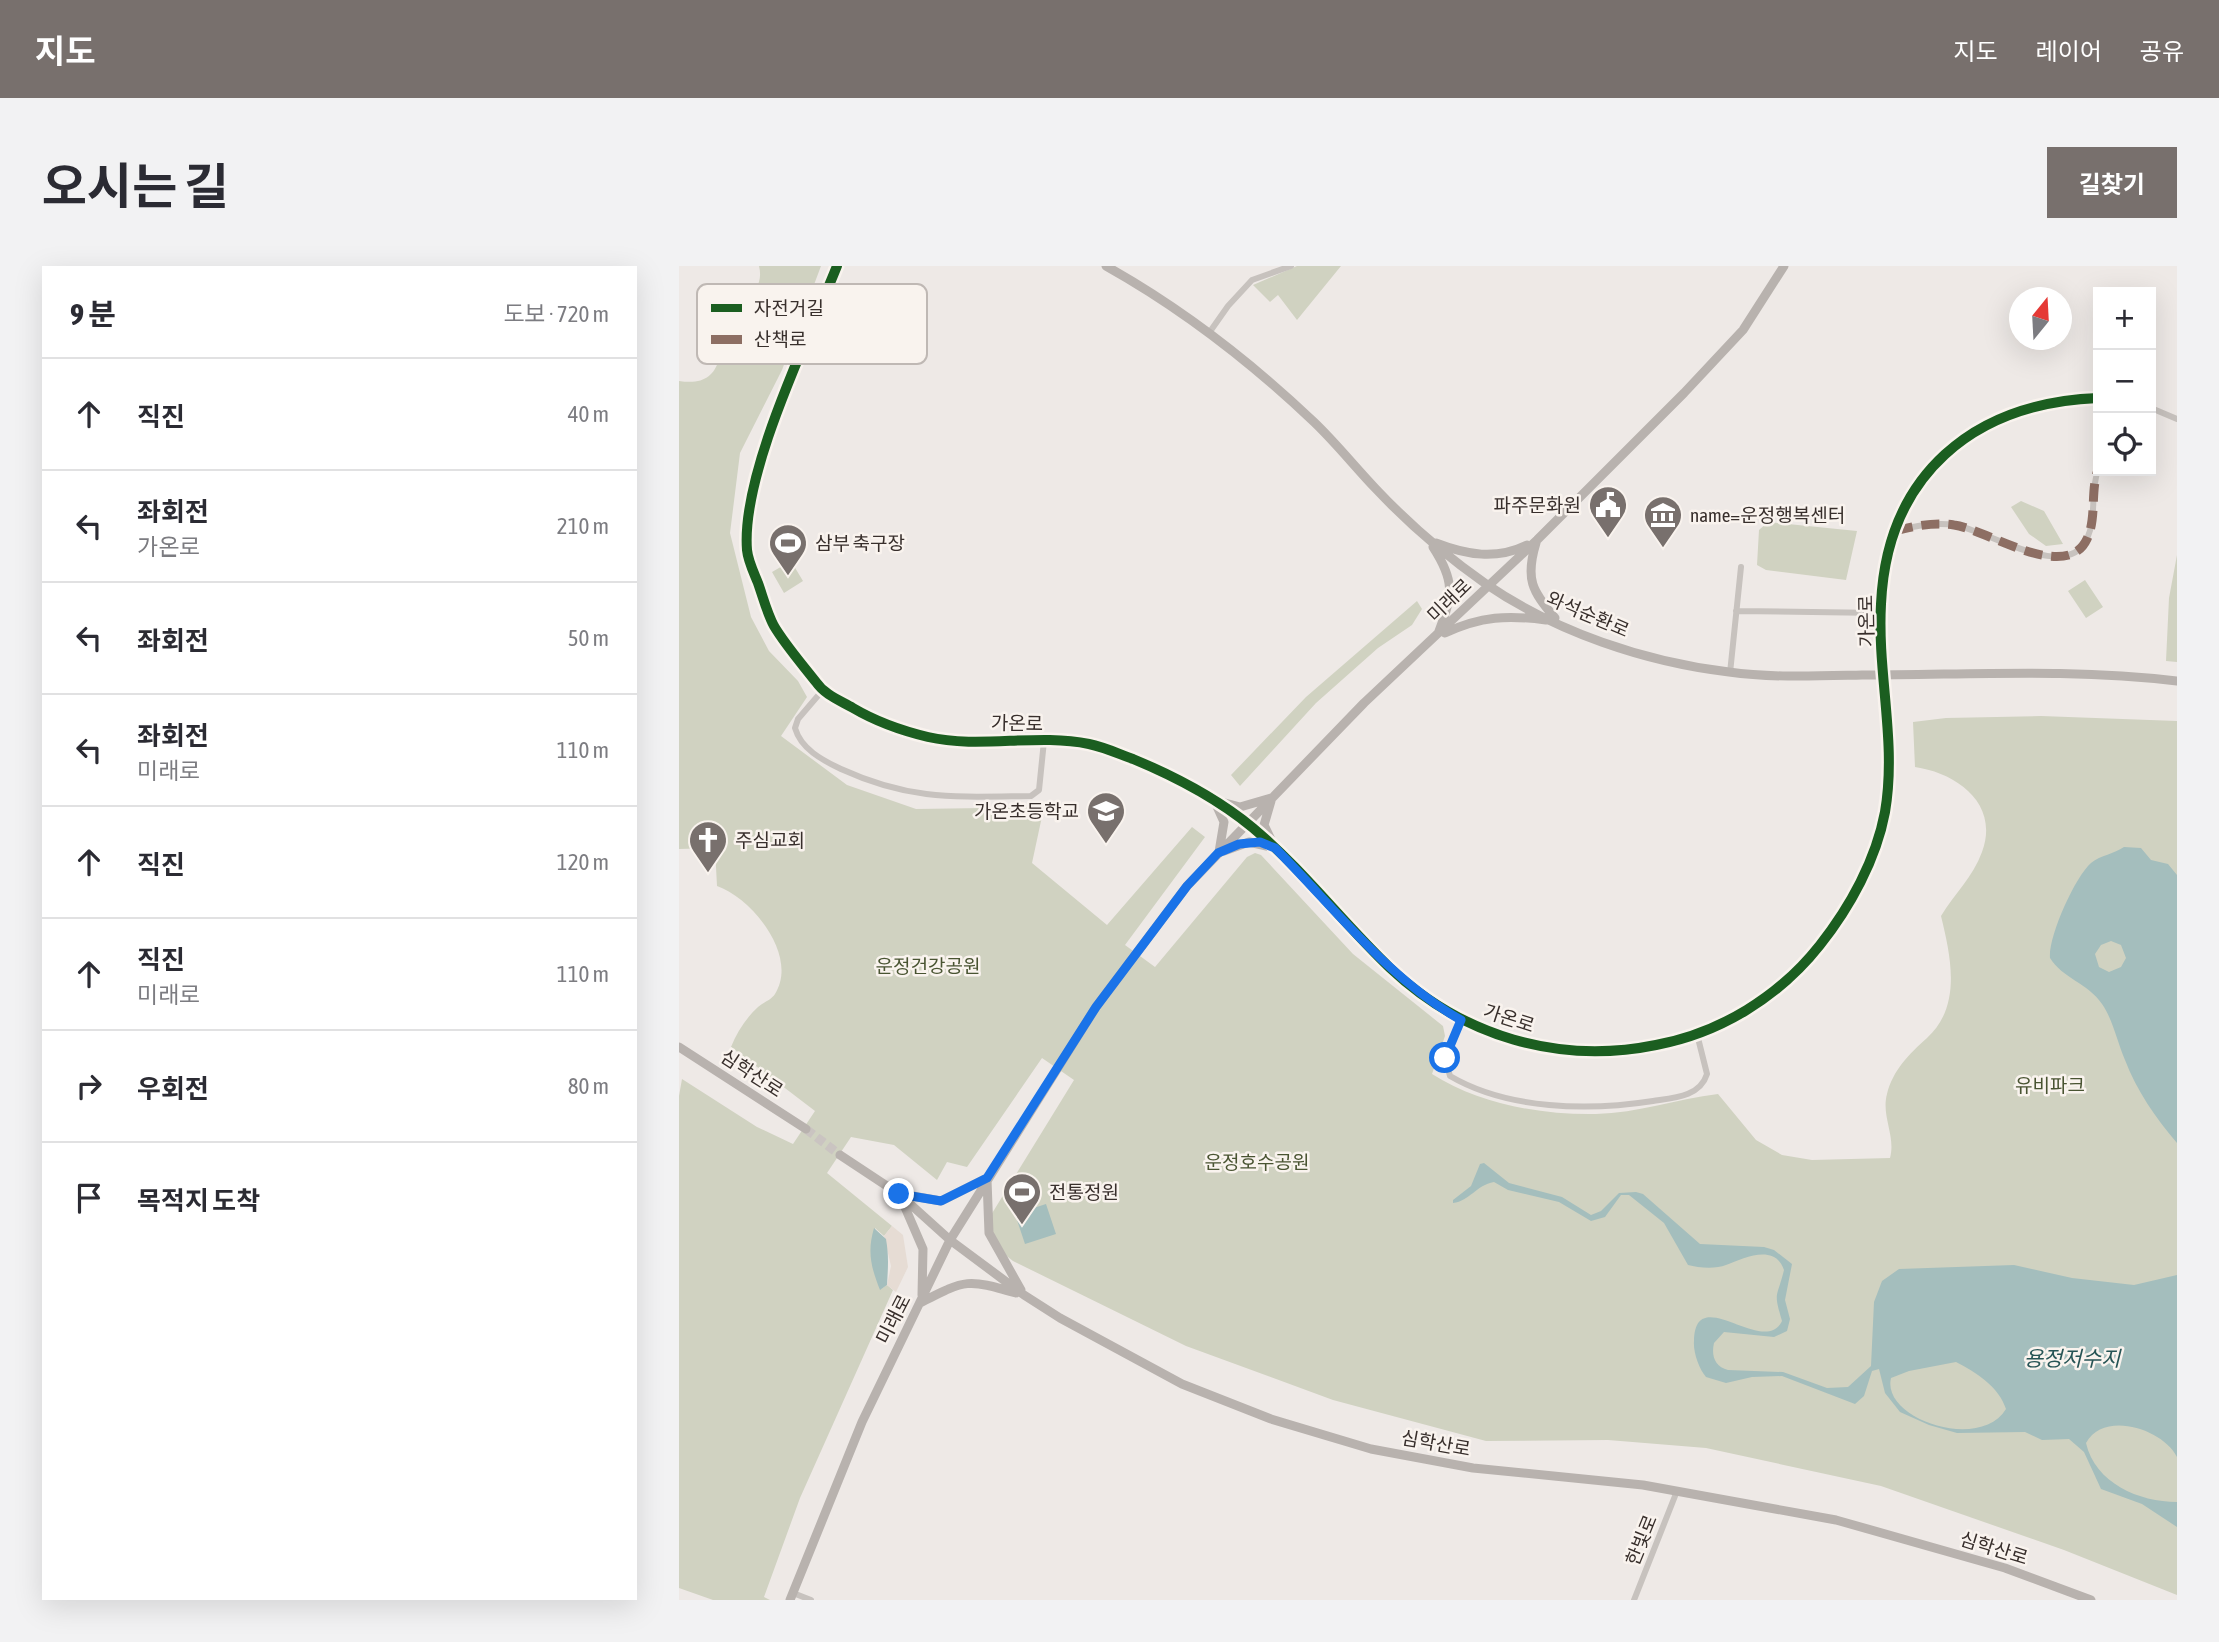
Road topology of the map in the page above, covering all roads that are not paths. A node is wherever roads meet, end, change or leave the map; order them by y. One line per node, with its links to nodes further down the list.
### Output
1 (837, 266): 5 (street, 가온로)
2 (1106, 266): 6 (street, 와석순환로)
3 (1291, 266): 6 (street)
4 (1784, 266): 16 (street, 미래로)
5 (830, 284)
6 (1209, 333): 15 (street, 와석순환로)
7 (798, 364): 26 (street, 가온로)
8 (2093, 399): 13 (street, 가온로)
9 (2156, 410): 10 (street)
10 (2177, 419)
11 (2096, 476): 12 (street)
12 (1940, 524): 13 (street); 14 (street)
13 (1895, 531): 20 (street, 가온로)
14 (1945, 532)
15 (1428, 540): 16 (street); 18 (street, 와석순환로); 22 (street)
16 (1537, 540): 18 (street, 미래로); 21 (street)
17 (1741, 567): 19 (street)
18 (1489, 586): 21 (street, 와석순환로); 22 (street, 미래로)
19 (1736, 611): 20 (street); 23 (street)
20 (1881, 613): 24 (street, 가온로)
21 (1559, 622): 22 (street); 23 (street, 와석순환로)
22 (1437, 637): 28 (street, 미래로)
23 (1730, 673): 24 (street, 와석순환로)
24 (1885, 675): 25 (street, 와석순환로); 34 (street, 가온로)
25 (2177, 681)
26 (823, 691): 27 (street, 가온로); 27 (street)
27 (1044, 741): 29 (street, 가온로)
28 (1272, 797): 29 (street); 30 (street, 미래로); 31 (street)
29 (1213, 800): 30 (street, 가온로); 32 (street)
30 (1247, 823): 31 (street, 가온로); 32 (street, 미래로)
31 (1275, 848): 32 (street); 33 (street, 가온로)
32 (1218, 853): 38 (street, 미래로)
33 (1461, 1020): 34 (street, 가온로); 34 (street)
34 (1697, 1034)
35 (679, 1047): 36 (street, 심학산로)
36 (806, 1129)
37 (841, 1155): 39 (street, 심학산로)
38 (987, 1178): 39 (street); 40 (street, 미래로); 41 (street)
39 (899, 1194): 40 (street, 심학산로); 42 (street)
40 (950, 1240): 41 (street, 심학산로); 42 (street, 미래로)
41 (1024, 1295): 42 (street); 43 (street, 심학산로)
42 (922, 1302): 44 (street, 미래로)
43 (1678, 1491): 46 (street, 한빛로); 47 (street, 심학산로)
44 (791, 1597): 45 (street)
45 (811, 1600)
46 (1634, 1600)
47 (2091, 1600)

